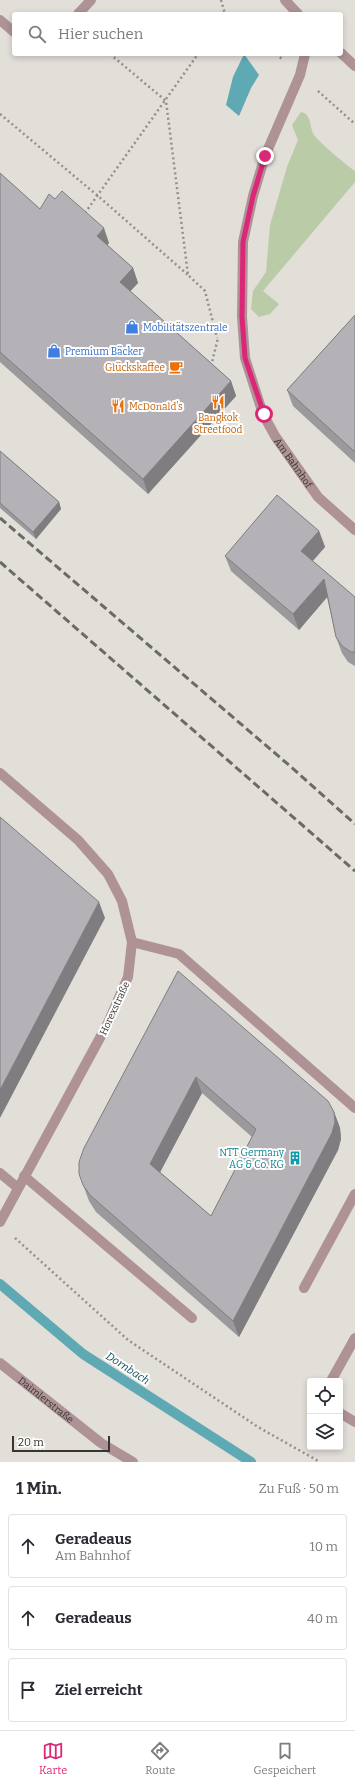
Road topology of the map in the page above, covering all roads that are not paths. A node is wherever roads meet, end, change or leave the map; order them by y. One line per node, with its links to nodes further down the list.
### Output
1 (91, 0): 3 (street)
2 (285, 0): 4 (street)
3 (80, 12)
4 (296, 12)
5 (0, 20): 6 (street)
6 (12, 30)
7 (343, 55): 9 (street)
8 (305, 56): 10 (street, Am Bahnhof)
9 (355, 66)
10 (355, 530)
11 (0, 773): 12 (street, Horexstraße)
12 (132, 942): 13 (street); 15 (street, Horexstraße)
13 (355, 1108)
14 (0, 1173): 16 (street)
15 (24, 1176): 16 (street, Horexstraße); 20 (street)
16 (18, 1188): 18 (street, Horexstraße)
17 (355, 1194): 19 (street)
18 (0, 1222)
19 (304, 1288)
20 (192, 1318)
21 (355, 1338): 23 (street)
22 (0, 1363): 26 (street, Daimlerstraße)
23 (332, 1378)
24 (343, 1414): 25 (street)
25 (355, 1422)
26 (134, 1462)

